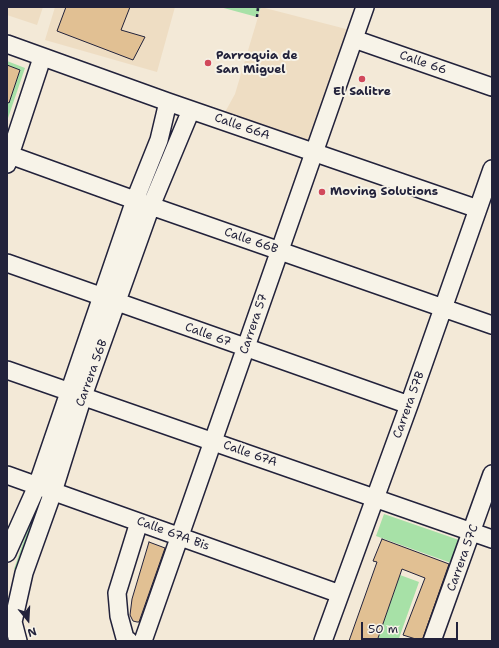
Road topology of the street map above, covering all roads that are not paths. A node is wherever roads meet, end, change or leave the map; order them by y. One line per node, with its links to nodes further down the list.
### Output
1 (365, 7): 2 (street, Carrera 57)
2 (354, 38): 5 (street, Calle 66); 8 (street, Carrera 57)
3 (7, 44): 4 (street, Calle 66A)
4 (42, 58): 6 (street, Calle 66A); 9 (street)
5 (492, 87)
6 (168, 102): 7 (street, Calle 66A); 11 (street, Carrera 56B)
7 (191, 110): 8 (street, Calle 66A); 12 (street, Carrera 56B)
8 (314, 152): 13 (street, Calle 66A); 14 (street, Carrera 57)
9 (9, 159): 11 (street, Calle 66B)
10 (492, 169): 13 (street, Carrera 57B)
11 (135, 200): 12 (street, Calle 66B); 16 (street, Carrera 56B)
12 (151, 206): 14 (street, Calle 66B); 17 (street, Carrera 56B)
13 (478, 209): 18 (street, Carrera 57B)
14 (280, 251): 18 (street, Calle 66B); 20 (street, Carrera 57)
15 (7, 263): 16 (street, Calle 67)
16 (102, 297): 17 (street, Calle 67); 22 (street, Carrera 56B)
17 (118, 302): 20 (street, Calle 67); 22 (street, Carrera 56B)
18 (443, 308): 19 (street, Calle 66B); 23 (street, Carrera 57B)
19 (492, 326)
20 (246, 349): 23 (street, Calle 67); 24 (street, Carrera 57)
21 (7, 370): 22 (street, Calle 67A)
22 (76, 394): 24 (street, Calle 67A); 27 (street, Carrera 56B); 28 (street, Carrera 56B)
23 (409, 405): 29 (street, Carrera 57B)
24 (213, 441): 29 (street, Calle 67A); 32 (street, Carrera 57)
25 (492, 474): 31 (street, Carrera 57C)
26 (7, 476): 27 (street, Calle 67A Bis)
27 (36, 486): 28 (street, Calle 67A Bis); 34 (street, Carrera 56B)
28 (53, 492): 30 (street, Calle 67A Bis); 36 (street, Carrera 56B)
29 (374, 498): 31 (street, Calle 67A); 35 (street, Carrera 57B)
30 (139, 522): 32 (street, Calle 67A Bis); 38 (street)
31 (472, 532): 33 (street, Calle 67A); 41 (street, Carrera 57C)
32 (180, 536): 35 (street, Calle 67A Bis); 39 (street, Carrera 57)
33 (492, 539)
34 (7, 553)
35 (340, 594): 40 (street, Carrera 57B)
36 (10, 620): 37 (street, Carrera 56B)
37 (18, 641)
38 (129, 641)
39 (143, 641)
40 (323, 641)
41 (432, 641)

